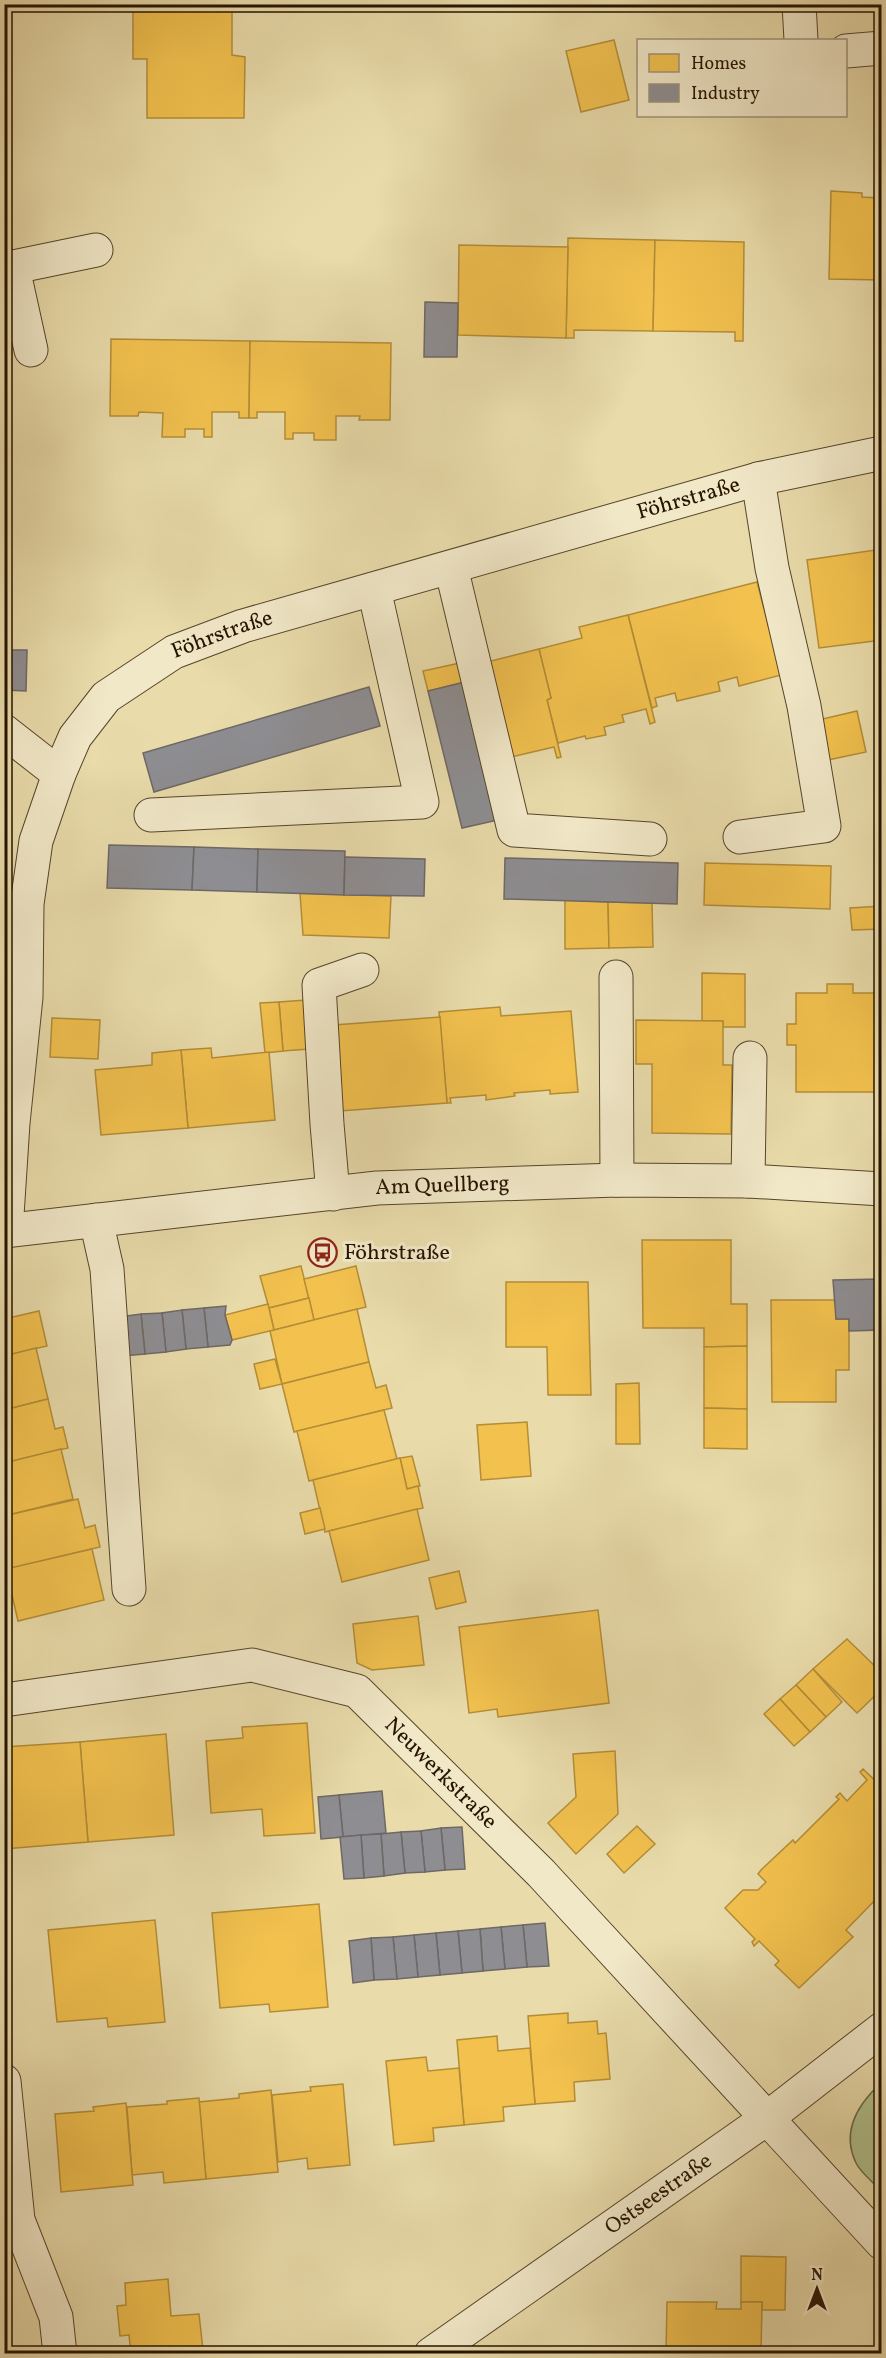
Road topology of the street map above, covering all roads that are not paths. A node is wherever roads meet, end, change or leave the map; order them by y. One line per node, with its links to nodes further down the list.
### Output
1 (799, 4): 2 (street)
2 (801, 39)
3 (882, 48): 4 (street)
4 (847, 51)
5 (96, 250): 6 (street)
6 (9, 268): 7 (street)
7 (31, 350)
8 (882, 453): 9 (street, Föhrstraße)
9 (758, 479): 10 (street, Föhrstraße); 15 (street)
10 (451, 567): 11 (street, Föhrstraße); 16 (street)
11 (374, 589): 13 (street, Föhrstraße); 14 (street)
12 (4, 732): 13 (street)
13 (59, 774): 17 (street, Föhrstraße)
14 (151, 815)
15 (740, 837)
16 (650, 839)
17 (16, 905): 26 (street, Föhrstraße)
18 (362, 970): 24 (street)
19 (616, 977): 21 (street)
20 (750, 1058): 22 (street)
21 (617, 1180): 22 (street, Am Quellberg); 24 (street, Am Quellberg)
22 (748, 1180): 23 (street, Am Quellberg)
23 (882, 1189)
24 (333, 1194): 25 (street, Am Quellberg)
25 (96, 1220): 26 (street, Am Quellberg); 27 (street)
26 (5, 1231)
27 (129, 1588)
28 (4, 1700): 31 (street, Neuwerkstraße)
29 (882, 2029): 31 (street, Ostseestraße)
30 (4, 2081): 33 (street)
31 (766, 2119): 32 (street, Neuwerkstraße); 34 (street, Ostseestraße)
32 (882, 2243)
33 (60, 2354)
34 (431, 2354)

